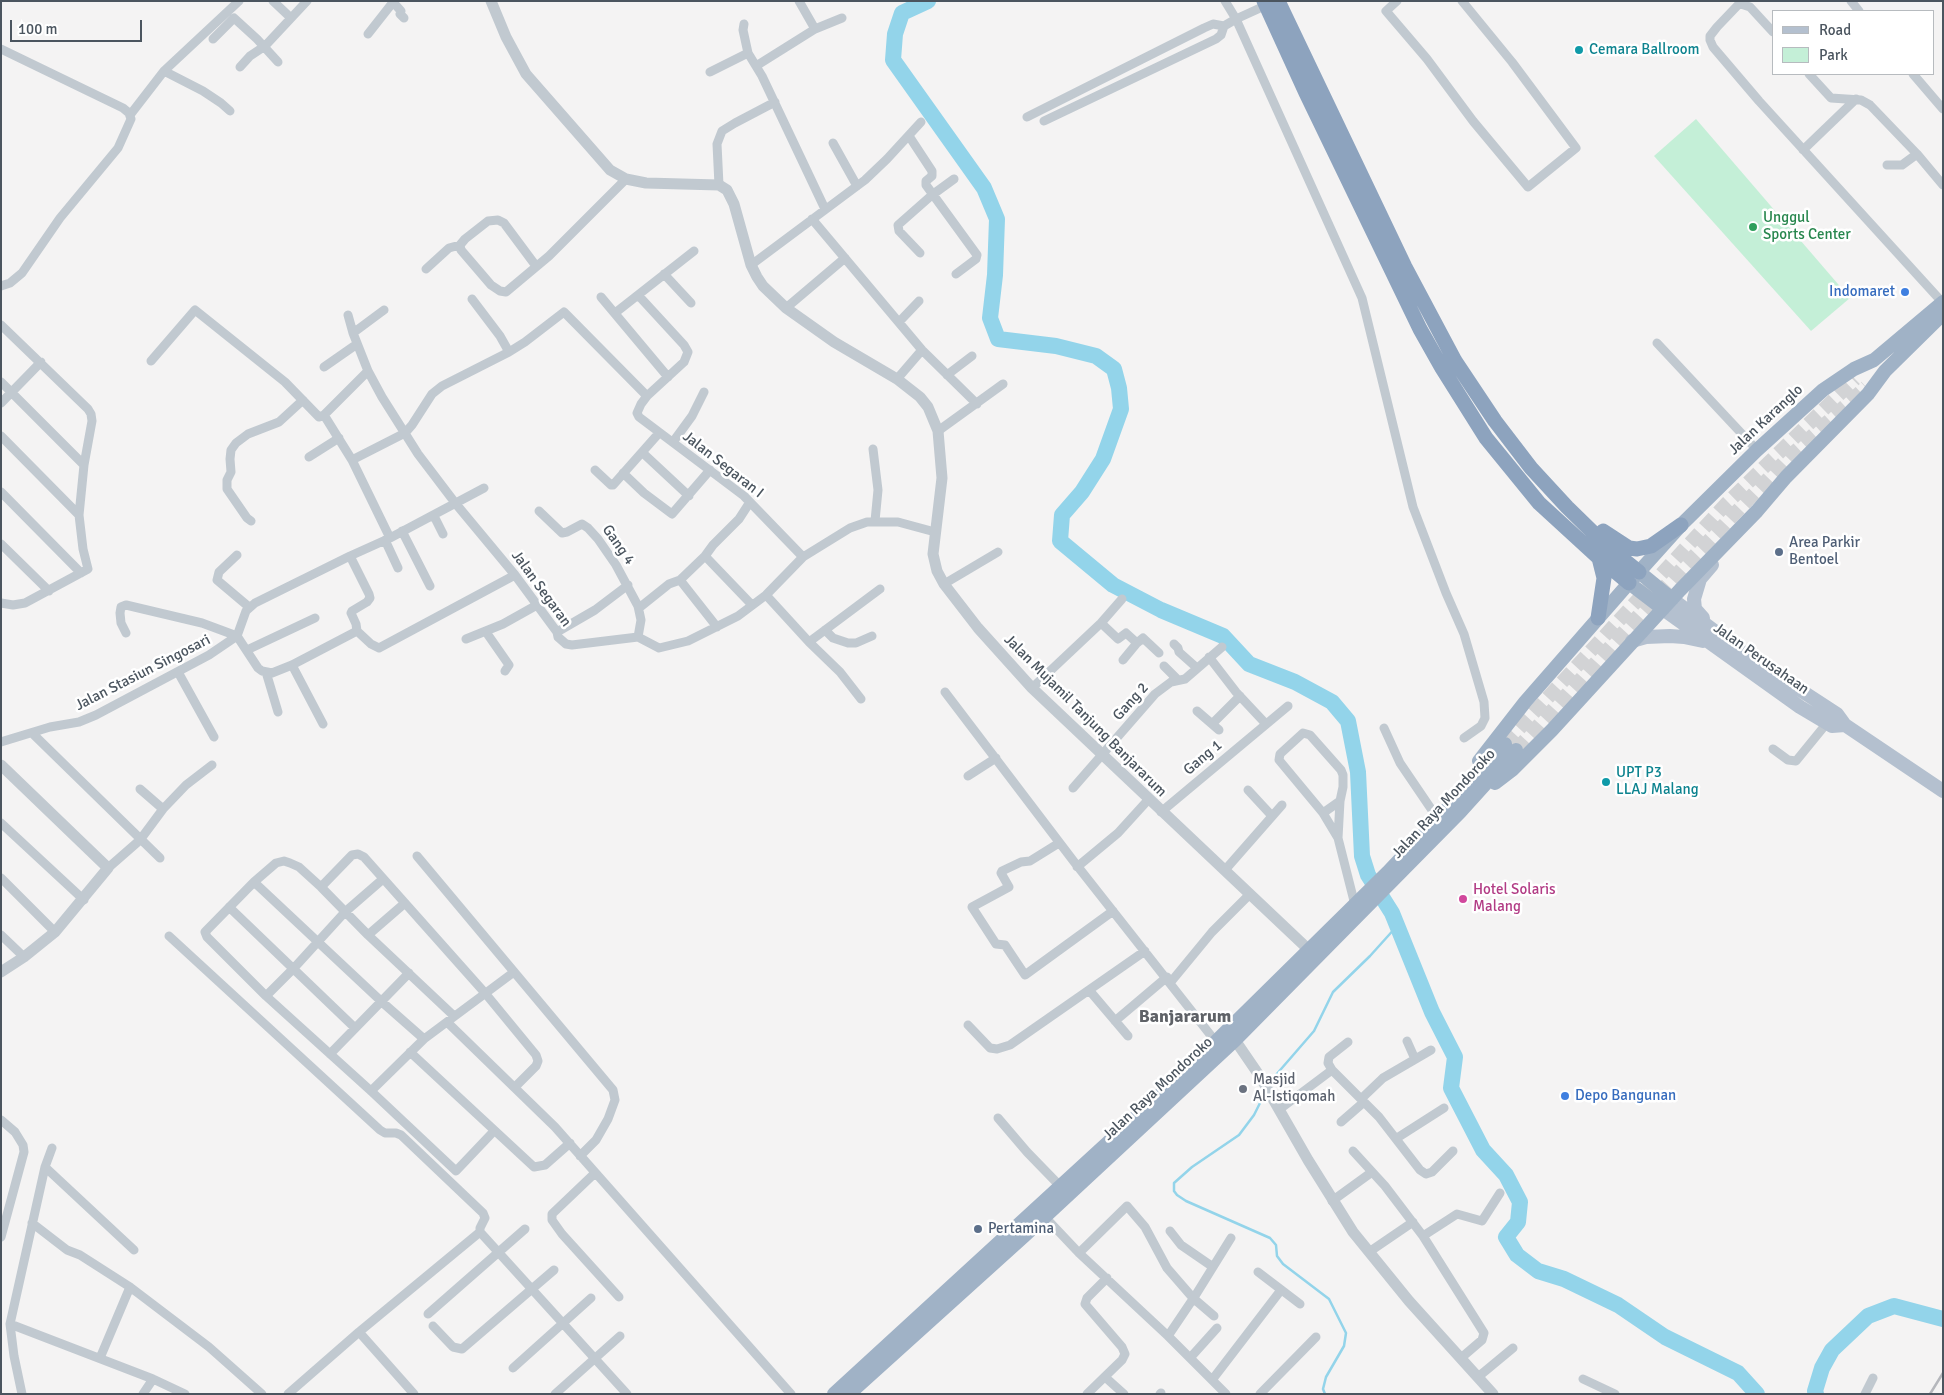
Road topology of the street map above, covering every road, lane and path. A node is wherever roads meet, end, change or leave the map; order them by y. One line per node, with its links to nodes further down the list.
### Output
1 (239, 1): 28 (street)
2 (273, 1): 11 (street)
3 (307, 1): 11 (street)
4 (492, 1): 48 (street)
5 (799, 1): 17 (street)
6 (1226, 1): 14 (street)
7 (1397, 1): 8 (street)
8 (1462, 1)
9 (393, 2): 12 (street); 19 (street)
10 (1274, 5): 14 (street); 79 (highway); 141 (highway)
11 (291, 18): 21 (street)
12 (404, 18)
13 (842, 18): 17 (street)
14 (1236, 19): 16 (street); 204 (street)
15 (744, 24): 23 (street)
16 (1224, 26): 27 (street); 32 (street)
17 (815, 29): 25 (street)
18 (1772, 31): 45 (street)
19 (368, 34)
20 (213, 39): 21 (street)
21 (265, 46): 24 (street); 26 (street)
22 (1, 49): 39 (street)
23 (748, 53): 25 (street); 29 (street)
24 (278, 62)
25 (756, 66): 35 (street)
26 (240, 67)
27 (1124, 67): 32 (street); 40 (street)
28 (164, 71): 37 (street); 39 (street)
29 (710, 72)
30 (1810, 75): 33 (street)
31 (1914, 75): 36 (street)
32 (1129, 79): 41 (street)
33 (1831, 98): 34 (street); 38 (street)
34 (1856, 99): 38 (street); 46 (street)
35 (775, 102): 50 (street); 54 (street)
36 (1943, 109)
37 (230, 111)
38 (1840, 114): 45 (street)
39 (130, 115): 65 (street)
40 (1027, 116)
41 (1044, 121)
42 (921, 122): 43 (street)
43 (909, 136): 51 (street); 53 (street)
44 (834, 143): 51 (street)
45 (1804, 150): 71 (street)
46 (1917, 154): 47 (street); 52 (street)
47 (1887, 165)
48 (626, 178): 50 (street); 60 (street)
49 (954, 179): 53 (street)
50 (719, 185): 61 (street, Jalan Mujamil Tanjung Banjararum)
51 (857, 186): 54 (street)
52 (1943, 186)
53 (932, 194): 58 (street); 64 (street)
54 (825, 209): 55 (street)
55 (812, 219): 59 (street); 61 (street)
56 (460, 245): 60 (street); 60 (street); 62 (street)
57 (694, 251): 63 (street)
58 (920, 253)
59 (845, 258): 72 (street); 77 (street)
60 (542, 261)
61 (751, 265): 72 (street, Jalan Mujamil Tanjung Banjararum)
62 (426, 269)
63 (664, 274): 66 (street); 70 (street)
64 (956, 274)
65 (1, 286)
66 (638, 295): 74 (street); 93 (street)
67 (601, 297): 74 (street)
68 (472, 299): 84 (street)
69 (919, 301): 77 (street)
70 (690, 302)
71 (1943, 302): 86 (highway, Jalan Karanglo)
72 (786, 308): 94 (street, Jalan Mujamil Tanjung Banjararum)
73 (384, 310): 80 (street)
74 (615, 313): 93 (street)
75 (1943, 314): 91 (highway)
76 (348, 315): 80 (street, Jalan Segaran)
77 (899, 322): 83 (street)
78 (1, 325): 88 (street)
79 (1435, 326): 130 (highway); 145 (highway)
80 (353, 333): 82 (street, Jalan Segaran)
81 (1657, 343): 111 (street)
82 (357, 344): 89 (street); 90 (street, Jalan Segaran)
83 (922, 350): 92 (street); 94 (street)
84 (509, 352): 99 (street); 105 (street)
85 (972, 356): 92 (street)
86 (1874, 360): 91 (highway); 111 (highway, Jalan Karanglo)
87 (151, 361): 100 (street)
88 (41, 362): 97 (street); 115 (street)
89 (324, 367)
90 (368, 371): 103 (street); 105 (street, Jalan Segaran)
91 (1885, 371): 125 (highway)
92 (947, 375): 102 (street)
93 (668, 377): 99 (street)
94 (897, 379): 104 (street, Jalan Mujamil Tanjung Banjararum)
95 (1, 382): 97 (street)
96 (1003, 384): 102 (street)
97 (12, 392): 101 (street); 115 (street)
98 (704, 392): 109 (street)
99 (647, 396): 106 (street, Jalan Segaran I)
100 (303, 400): 103 (street); 128 (street)
101 (1, 402)
102 (977, 404): 104 (street)
103 (324, 415): 108 (street)
104 (938, 431): 132 (street, Jalan Mujamil Tanjung Banjararum)
105 (405, 433): 114 (street); 123 (street, Jalan Segaran)
106 (659, 433): 109 (street, Jalan Segaran I); 118 (street)
107 (1, 436): 126 (street)
108 (339, 438): 113 (street); 114 (street)
109 (673, 442): 117 (street, Jalan Segaran I)
110 (873, 449): 129 (street)
111 (1757, 450): 130 (highway, Jalan Karanglo)
112 (644, 455): 121 (street)
113 (309, 457)
114 (352, 460): 134 (street)
115 (84, 465): 126 (street)
116 (595, 470): 118 (street)
117 (710, 470): 121 (street); 122 (street, Jalan Segaran I)
118 (623, 473): 121 (street)
119 (484, 488): 123 (street)
120 (1, 492): 143 (street)
121 (689, 496)
122 (750, 502): 139 (street); 140 (street, Jalan Segaran I)
123 (456, 504): 127 (street); 144 (street, Jalan Segaran)
124 (539, 511): 148 (street, Gang 4)
125 (1757, 511): 155 (highway); 173 (main road)
126 (80, 516): 143 (street)
127 (434, 516): 131 (street); 133 (street)
128 (251, 521)
129 (875, 521): 132 (street, Jalan Segaran); 140 (street, Jalan Segaran)
130 (1681, 525): 145 (highway, Jalan Karanglo)
131 (402, 531): 134 (street); 149 (street)
132 (935, 532): 147 (street, Jalan Mujamil Tanjung Banjararum)
133 (444, 534)
134 (387, 539): 138 (street); 142 (street)
135 (1, 544): 151 (street)
136 (998, 552): 147 (street)
137 (237, 555): 158 (street)
138 (350, 556): 158 (street); 165 (street)
139 (705, 556): 146 (street); 157 (street)
140 (803, 557): 152 (street, Jalan Segaran)
141 (1599, 558): 145 (highway); 161 (highway)
142 (398, 568)
143 (81, 573): 151 (street)
144 (515, 575): 156 (street, Jalan Segaran); 165 (street)
145 (1634, 577): 155 (highway); 161 (highway, Jalan Raya Mondoroko)
146 (680, 580): 159 (street); 163 (street)
147 (944, 584): 190 (street, Jalan Mujamil Tanjung Banjararum)
148 (628, 585): 159 (street, Gang 4); 167 (street)
149 (430, 586)
150 (880, 590): 164 (street)
151 (49, 591): 154 (street)
152 (766, 595): 157 (street, Jalan Segaran); 175 (street)
153 (1122, 600): 162 (street)
154 (2, 603)
155 (1667, 604): 173 (main road, Jalan Perusahaan); 174 (highway, Jalan Raya Mondoroko)
156 (537, 605): 166 (street); 167 (street, Jalan Segaran)
157 (752, 605): 163 (street, Jalan Segaran)
158 (249, 607): 169 (street)
159 (639, 608): 171 (street, Gang 4)
160 (315, 618): 179 (street)
161 (1598, 618): 215 (highway, Jalan Raya Mondoroko)
162 (1100, 623): 176 (street); 190 (street)
163 (717, 627): 171 (street, Jalan Segaran)
164 (824, 630): 170 (street); 175 (street)
165 (357, 631): 183 (street)
166 (486, 632): 172 (street); 186 (street)
167 (557, 632): 171 (street, Jalan Segaran)
168 (126, 633): 169 (street)
169 (237, 636): 179 (street); 187 (street, Jalan Stasiun Singosari)
170 (872, 636)
171 (638, 638)
172 (466, 639)
173 (1714, 639): 174 (main road); 197 (main road, Jalan Perusahaan); 200 (main road, Jalan Perusahaan)
174 (1632, 641): 215 (highway, Jalan Raya Mondoroko)
175 (809, 642): 193 (street)
176 (1137, 643): 180 (street); 182 (street)
177 (1174, 644): 185 (street)
178 (1222, 647): 181 (street, Gang 2)
179 (247, 650): 188 (street)
180 (1159, 653)
181 (1209, 657): 185 (street, Gang 2); 192 (street)
182 (1123, 660)
183 (292, 665): 188 (street); 198 (street)
184 (1164, 666): 189 (street)
185 (1197, 668): 189 (street, Gang 2)
186 (504, 671)
187 (178, 672): 202 (street, Jalan Stasiun Singosari); 203 (street)
188 (266, 672): 196 (street)
189 (1178, 680): 208 (street, Gang 2)
190 (1032, 688): 208 (street, Jalan Mujamil Tanjung Banjararum)
191 (945, 692): 209 (street)
192 (1240, 696): 195 (street); 199 (street)
193 (861, 699)
194 (1288, 706): 199 (street, Gang 1)
195 (1197, 711)
196 (278, 712)
197 (1827, 723): 200 (main road, Jalan Perusahaan); 207 (street)
198 (323, 724)
199 (1266, 724): 222 (street, Gang 1)
200 (1845, 725): 217 (main road, Jalan Perusahaan)
201 (1384, 728): 225 (street)
202 (32, 733): 205 (street, Jalan Stasiun Singosari); 228 (street)
203 (214, 737)
204 (1464, 738)
205 (1, 742)
206 (1511, 747): 215 (highway, Jalan Raya Mondoroko)
207 (1773, 750)
208 (1103, 755): 213 (street, Gang 2); 218 (street, Jalan Mujamil Tanjung Banjararum)
209 (996, 758): 212 (street); 229 (street)
210 (212, 765): 221 (street)
211 (2, 766): 233 (street)
212 (968, 776)
213 (1072, 788)
214 (140, 789): 221 (street)
215 (1473, 789): 225 (highway, Jalan Raya Mondoroko); 235 (highway, Jalan Raya Mondoroko)
216 (1248, 790): 224 (street)
217 (1943, 791)
218 (1148, 800): 222 (street, Jalan Mujamil Tanjung Banjararum); 232 (street)
219 (1340, 801): 223 (street); 223 (street); 227 (street)
220 (1282, 805): 224 (street)
221 (163, 809): 228 (street)
222 (1161, 812): 234 (street, Jalan Mujamil Tanjung Banjararum)
223 (1323, 813): 227 (street)
224 (1272, 816): 234 (street)
225 (1438, 819): 235 (highway, Jalan Raya Mondoroko)
226 (1, 823): 241 (street)
227 (1338, 838): 244 (street)
228 (140, 840): 231 (street); 233 (street)
229 (1059, 843): 232 (street); 246 (street)
230 (417, 856): 258 (street)
231 (160, 858)
232 (1078, 867): 246 (street)
233 (108, 868): 241 (street)
234 (1225, 870): 240 (street, Jalan Mujamil Tanjung Banjararum)
235 (1391, 876): 242 (highway, Jalan Raya Mondoroko)
236 (1, 878): 248 (street)
237 (383, 879): 239 (street); 243 (street); 247 (street)
238 (254, 882): 239 (street); 245 (street); 252 (street)
239 (321, 887): 247 (street)
240 (1250, 894): 253 (street, Jalan Mujamil Tanjung Banjararum); 260 (street)
241 (84, 900): 248 (street)
242 (1367, 900): 244 (highway, Jalan Raya Mondoroko); 271 (highway, Jalan Raya Mondoroko)
243 (405, 903): 251 (street); 262 (street)
244 (1355, 905): 253 (highway, Jalan Raya Mondoroko)
245 (229, 907): 256 (street); 263 (street)
246 (1113, 911): 254 (street)
247 (345, 912): 251 (street); 252 (street)
248 (55, 932): 255 (street)
249 (1, 934): 255 (street)
250 (169, 936): 299 (street)
251 (368, 936): 259 (street)
252 (318, 940): 256 (street); 264 (street)
253 (1309, 950): 273 (highway, Jalan Raya Mondoroko)
254 (1145, 951): 260 (street); 261 (street)
255 (24, 957): 257 (street)
256 (294, 968): 263 (street); 268 (street)
257 (1, 972)
258 (514, 972): 262 (street); 294 (street)
259 (409, 973): 264 (street); 265 (street)
260 (1169, 980): 266 (street); 273 (street)
261 (1089, 990): 266 (street); 267 (street)
262 (485, 993): 265 (street); 280 (street)
263 (266, 996): 277 (street)
264 (382, 1002): 268 (street); 270 (street)
265 (450, 1019): 270 (street); 280 (street)
266 (1115, 1021): 269 (street)
267 (968, 1025)
268 (355, 1028): 277 (street)
269 (1128, 1036)
270 (424, 1039): 276 (street)
271 (1235, 1040): 284 (street); 304 (highway, Jalan Raya Mondoroko)
272 (1407, 1041): 278 (street)
273 (1216, 1042): 300 (highway, Jalan Raya Mondoroko)
274 (1348, 1042): 279 (street)
275 (1431, 1050): 278 (street)
276 (410, 1052): 281 (street); 288 (street)
277 (330, 1054): 281 (street)
278 (1415, 1059): 282 (street)
279 (1332, 1070): 282 (street); 284 (street)
280 (515, 1087): 290 (street)
281 (371, 1091): 296 (street)
282 (1362, 1100): 287 (street); 289 (street)
283 (1444, 1108): 289 (street)
284 (1280, 1109): 302 (street)
285 (998, 1118): 300 (street)
286 (1, 1120): 303 (street)
287 (1341, 1122)
288 (494, 1131): 290 (street); 296 (street)
289 (1397, 1138): 293 (street)
290 (570, 1143): 294 (street)
291 (52, 1148): 295 (street)
292 (1353, 1151): 298 (street)
293 (1454, 1151)
294 (580, 1156): 297 (street)
295 (45, 1167): 306 (street); 314 (street)
296 (456, 1171): 299 (street)
297 (595, 1172): 326 (street); 360 (street)
298 (1372, 1172): 302 (street); 305 (street)
299 (448, 1180): 310 (street)
300 (1060, 1186): 308 (highway, Jalan Raya Mondoroko)
301 (1500, 1193): 311 (street)
302 (1332, 1201): 316 (street)
303 (4, 1216): 312 (street)
304 (1045, 1217): 308 (highway, Jalan Raya Mondoroko); 317 (street)
305 (1413, 1222): 311 (street); 316 (street)
306 (32, 1224): 323 (street); 333 (street)
307 (525, 1230): 315 (street)
308 (1020, 1231): 319 (highway, Jalan Raya Mondoroko)
309 (1170, 1231): 318 (street)
310 (480, 1232): 315 (street); 336 (street)
311 (1423, 1236): 344 (street)
312 (1, 1237)
313 (1231, 1238): 318 (street)
314 (134, 1250)
315 (500, 1252): 324 (street); 330 (street)
316 (1369, 1252): 344 (street)
317 (1079, 1253): 322 (street); 328 (street)
318 (1213, 1268): 328 (street)
319 (978, 1269): 361 (highway, Jalan Raya Mondoroko); 362 (highway, Jalan Raya Mondoroko)
320 (554, 1270): 324 (street)
321 (1258, 1272): 325 (street)
322 (1107, 1278): 338 (street); 346 (street)
323 (130, 1287): 341 (street); 355 (street)
324 (534, 1289): 332 (street); 334 (street)
325 (1281, 1290): 329 (street); 351 (street)
326 (619, 1297)
327 (592, 1298): 332 (street)
328 (1193, 1298): 331 (street); 338 (street)
329 (1300, 1304)
330 (428, 1314)
331 (1214, 1316)
332 (564, 1323): 342 (street); 345 (street)
333 (10, 1324): 341 (street); 353 (street)
334 (433, 1326)
335 (1217, 1328): 343 (street)
336 (359, 1332): 356 (street); 357 (street)
337 (620, 1336): 342 (street)
338 (1168, 1336): 343 (street)
339 (1316, 1337): 366 (street)
340 (1513, 1348): 347 (street)
341 (100, 1358): 349 (street)
342 (596, 1358): 358 (street); 359 (street)
343 (1190, 1358): 351 (street)
344 (1461, 1358): 347 (street)
345 (513, 1368)
346 (1105, 1377): 363 (street); 364 (street)
347 (1478, 1378): 367 (street)
348 (1873, 1378): 369 (street)
349 (153, 1379): 352 (street); 354 (street)
350 (1583, 1380): 368 (street)
351 (1215, 1387): 365 (street)
352 (145, 1393)
353 (22, 1394)
354 (185, 1394)
355 (262, 1394)
356 (288, 1394)
357 (414, 1394)
358 (555, 1394)
359 (627, 1394)
360 (791, 1394)
361 (834, 1394)
362 (849, 1394)
363 (1087, 1394)
364 (1124, 1394)
365 (1226, 1394)
366 (1260, 1394)
367 (1493, 1394)
368 (1615, 1394)
369 (1865, 1394)

